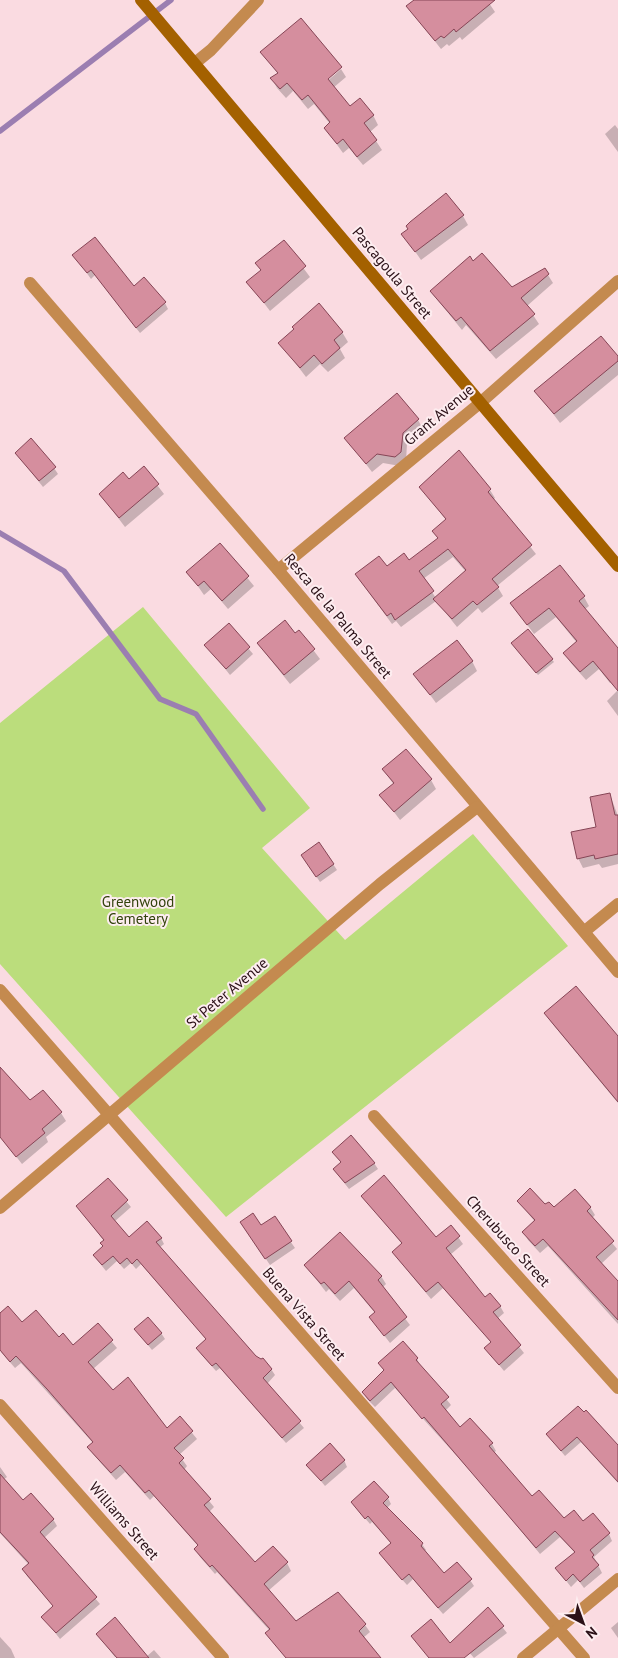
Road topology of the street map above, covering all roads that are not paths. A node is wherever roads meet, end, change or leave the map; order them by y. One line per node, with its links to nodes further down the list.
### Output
1 (141, 0): 3 (street, Pascagoula Street)
2 (258, 0): 3 (street)
3 (195, 64): 6 (street, Pascagoula Street)
4 (618, 281): 6 (street, Grant Avenue)
5 (30, 283): 8 (street, Resca de la Palma Street)
6 (480, 402): 7 (street, Pascagoula Street); 8 (street, Grant Avenue)
7 (618, 566)
8 (278, 570): 9 (street, Resca de la Palma Street)
9 (477, 807): 11 (street, Resca de la Palma Street); 14 (street, St Peter Avenue)
10 (618, 904): 11 (street)
11 (584, 931): 12 (street, Resca de la Palma Street)
12 (618, 972)
13 (0, 990): 14 (street, Buena Vista Street)
14 (109, 1115): 16 (street, St Peter Avenue); 20 (street, Buena Vista Street)
15 (374, 1116): 17 (street, Cherubusco Street)
16 (0, 1208)
17 (618, 1388)
18 (0, 1405): 21 (street, Williams Street)
19 (618, 1579): 20 (street)
20 (558, 1628): 22 (street); 23 (street, Buena Vista Street)
21 (223, 1658)
22 (523, 1658)
23 (584, 1658)

